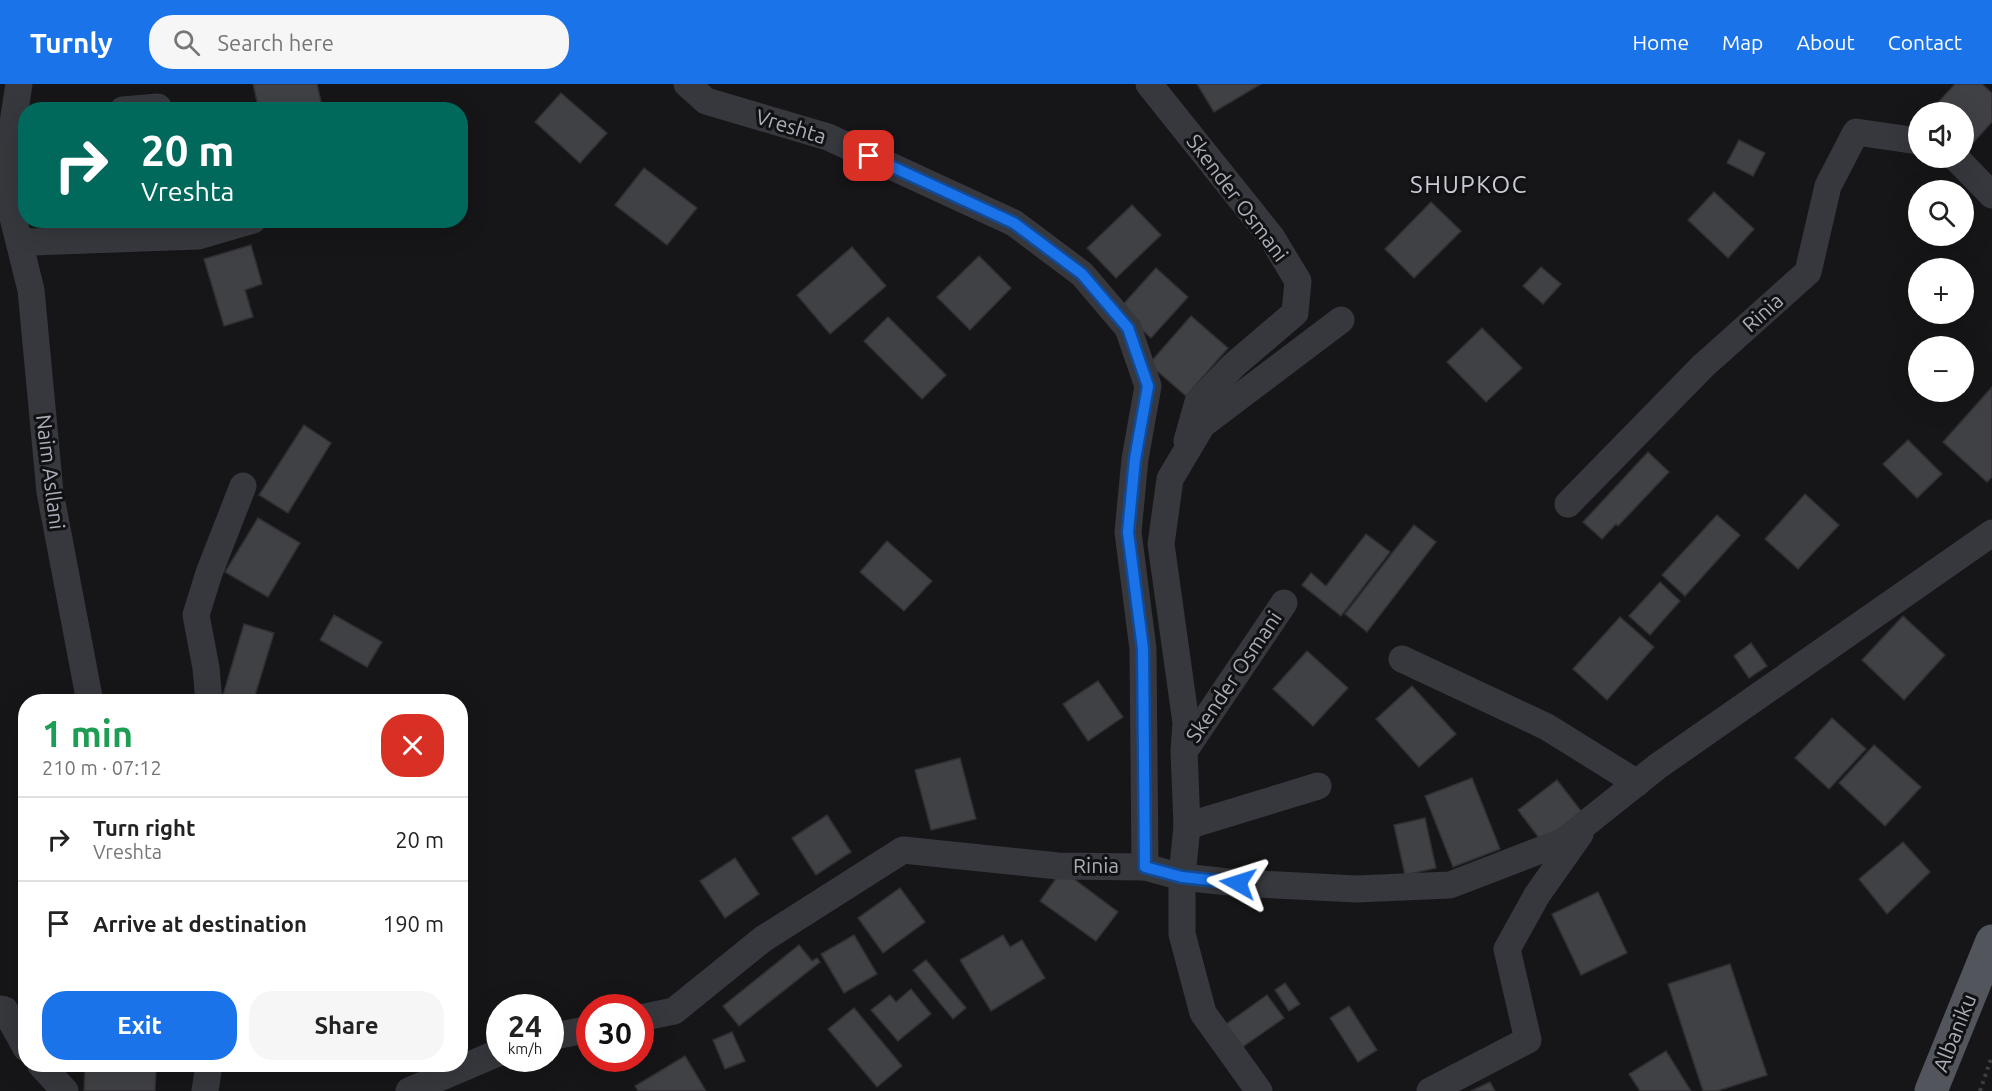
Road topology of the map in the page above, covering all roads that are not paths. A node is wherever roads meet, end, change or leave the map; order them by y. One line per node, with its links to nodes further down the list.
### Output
1 (19, 84): 4 (street, Naim Asllani)
2 (687, 84): 25 (street, Vreshta)
3 (1149, 84): 12 (street, Skender Osmani)
4 (19, 102)
5 (18, 124): 10 (street, Naim Asllani)
6 (1908, 140): 14 (street, Rinia)
7 (1966, 168): 8 (street)
8 (1992, 195)
9 (226, 228): 10 (street)
10 (19, 240): 18 (street, Naim Asllani)
11 (1341, 320): 12 (street, Skender Osmani)
12 (1183, 457): 20 (street, Skender Osmani)
13 (243, 486): 19 (street)
14 (1568, 504)
15 (1992, 533): 21 (street, Rinia)
16 (1284, 603): 20 (street, Skender Osmani)
17 (1402, 659): 21 (street)
18 (88, 694)
19 (208, 694)
20 (1184, 751): 24 (street, Skender Osmani)
21 (1637, 783): 23 (street, Rinia)
22 (1318, 786): 24 (street)
23 (1588, 823): 26 (street, Rinia); 40 (street, Rinia)
24 (1187, 826): 26 (street, Skender Osmani)
25 (1145, 867): 26 (street, Rinia); 29 (street, Rinia)
26 (1182, 877): 39 (street, Skender Osmani)
27 (1992, 941): 41 (main road, Albaniku)
28 (0, 1009): 30 (street)
29 (654, 1015)
30 (18, 1034)
31 (486, 1058): 32 (street)
32 (468, 1066)
33 (47, 1072): 36 (street)
34 (208, 1072): 37 (street)
35 (453, 1072): 38 (street)
36 (64, 1091)
37 (206, 1091)
38 (409, 1091)
39 (1259, 1091)
40 (1430, 1091)
41 (1931, 1091)

